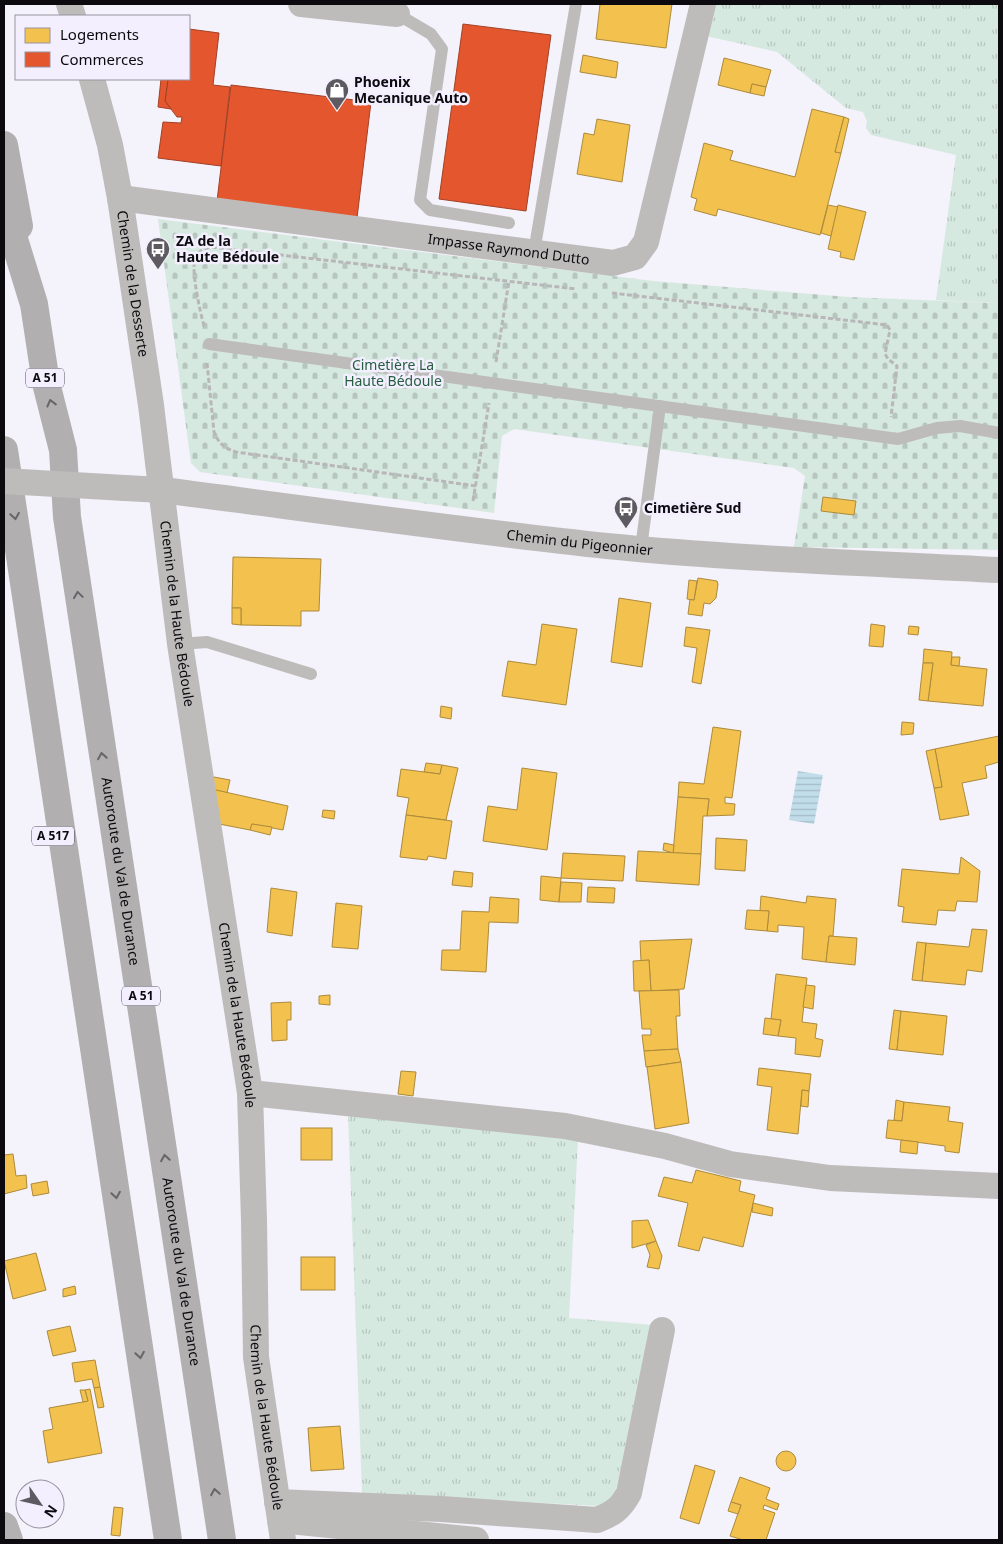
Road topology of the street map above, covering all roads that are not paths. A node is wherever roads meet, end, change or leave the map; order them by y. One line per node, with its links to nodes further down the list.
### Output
1 (301, 4): 4 (street)
2 (576, 4): 10 (lane)
3 (704, 4): 10 (street, Impasse Raymond Dutto)
4 (400, 9): 9 (lane)
5 (92, 80): 7 (street, Chemin de la Desserte)
6 (4, 145): 11 (highway)
7 (120, 198): 10 (street, Impasse Raymond Dutto); 17 (street, Chemin de la Desserte)
8 (4, 207): 11 (highway, Autoroute du Val de Durance / A 51)
9 (509, 223)
10 (534, 252)
11 (34, 304): 31 (highway, Autoroute du Val de Durance / A 51, one-way to 11)
12 (210, 344): 13 (lane)
13 (660, 406): 14 (lane); 18 (lane)
14 (999, 433)
15 (4, 450): 24 (highway, one-way to 24)
16 (4, 481): 17 (street, Chemin du Pigeonnier, bridge)
17 (162, 490): 18 (street, Chemin du Pigeonnier); 21 (street, Chemin de la Haute Bédoule)
18 (641, 548): 20 (street, Chemin du Pigeonnier)
19 (4, 560): 24 (highway, A 517)
20 (999, 570)
21 (180, 644): 22 (lane); 23 (street, Chemin de la Haute Bédoule)
22 (311, 674)
23 (250, 1093): 25 (street); 27 (street, Chemin de la Haute Bédoule)
24 (104, 1112): 30 (highway, one-way to 30)
25 (999, 1186)
26 (662, 1330): 27 (street)
27 (280, 1521): 32 (street)
28 (4, 1526): 29 (street)
29 (9, 1540)
30 (168, 1540)
31 (222, 1540)
32 (476, 1540)

